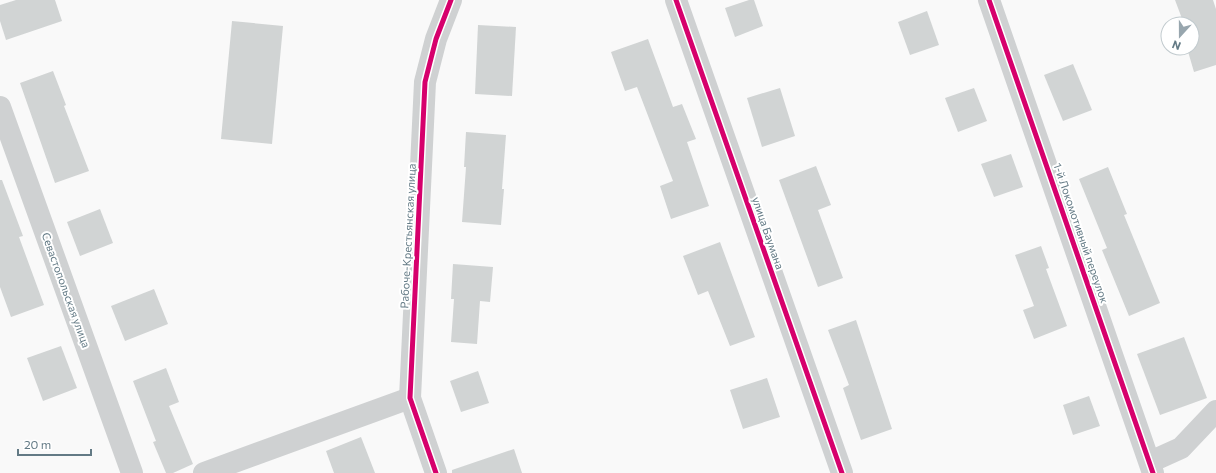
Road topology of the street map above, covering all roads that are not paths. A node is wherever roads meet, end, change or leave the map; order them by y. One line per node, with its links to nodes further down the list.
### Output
1 (451, 0): 5 (street, Рабоче-Крестьянская улица)
2 (676, 0): 11 (street, улица Баумана)
3 (989, 0): 7 (street, 1-й Локомотивный переулок)
4 (0, 107): 8 (street, Севастопольская улица)
5 (410, 398): 9 (street); 10 (street, Рабоче-Крестьянская улица)
6 (1216, 411): 7 (street)
7 (1152, 468)
8 (132, 473)
9 (204, 473)
10 (436, 473)
11 (842, 473)

